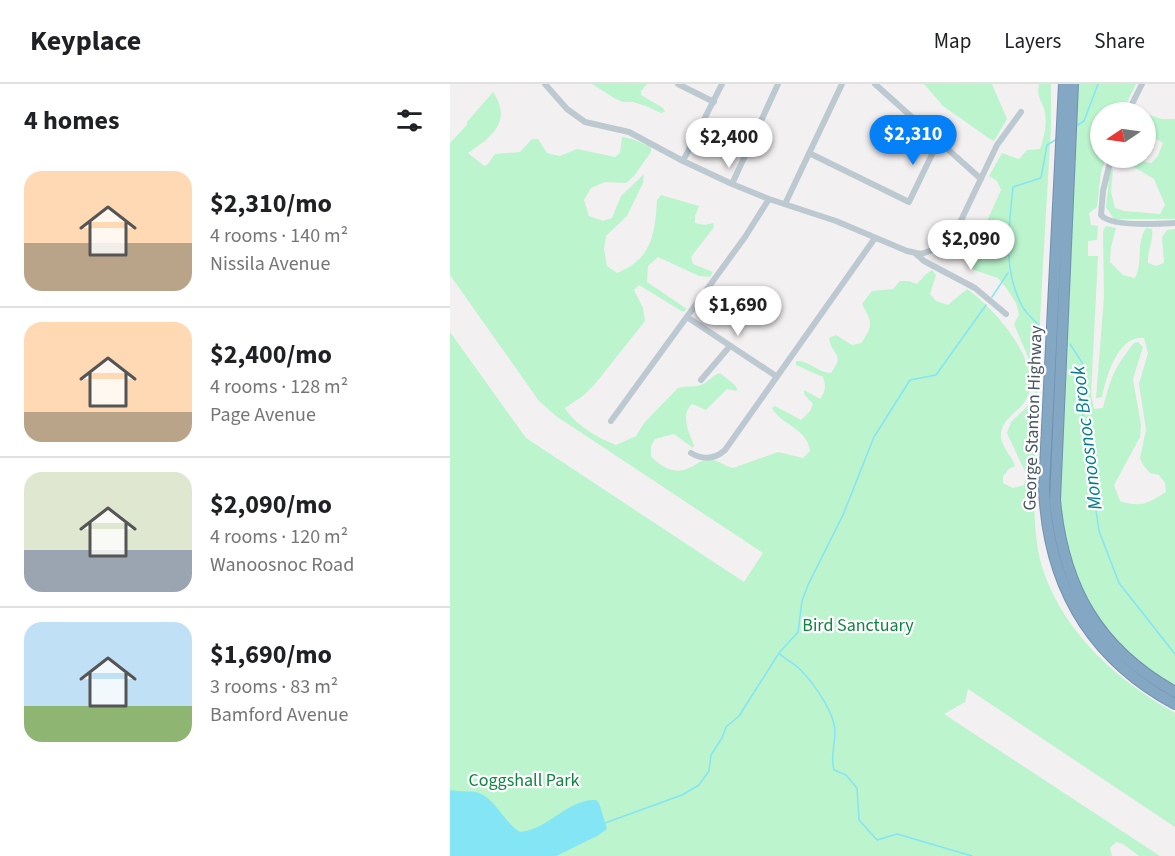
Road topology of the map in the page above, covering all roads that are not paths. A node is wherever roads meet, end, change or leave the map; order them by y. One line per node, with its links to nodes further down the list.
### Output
1 (545, 84): 16 (street)
2 (678, 84): 10 (street)
3 (722, 84): 10 (street)
4 (778, 84): 19 (street)
5 (842, 84): 15 (street)
6 (875, 84): 14 (street)
7 (1064, 84): 13 (highway, George Stanton Highway)
8 (1073, 84): 13 (highway, George Stanton Highway)
9 (1142, 84): 11 (street)
10 (714, 102): 16 (street)
11 (1133, 102)
12 (1021, 111): 18 (street)
13 (1066, 129): 32 (highway, George Stanton Highway); 33 (highway, George Stanton Highway)
14 (939, 140): 15 (street); 18 (street)
15 (808, 153): 21 (street)
16 (683, 161): 19 (street)
17 (1109, 168): 22 (street)
18 (981, 179): 24 (street)
19 (732, 184): 20 (street)
20 (769, 199): 21 (street); 26 (street)
21 (785, 204): 23 (street)
22 (1175, 223)
23 (875, 238): 24 (street); 28 (street)
24 (915, 253): 25 (street)
25 (1006, 314)
26 (687, 316): 27 (street); 30 (street)
27 (730, 346): 28 (street); 29 (street)
28 (776, 376): 31 (street)
29 (701, 380)
30 (611, 421)
31 (691, 453)
32 (1175, 692)
33 (1175, 704)

